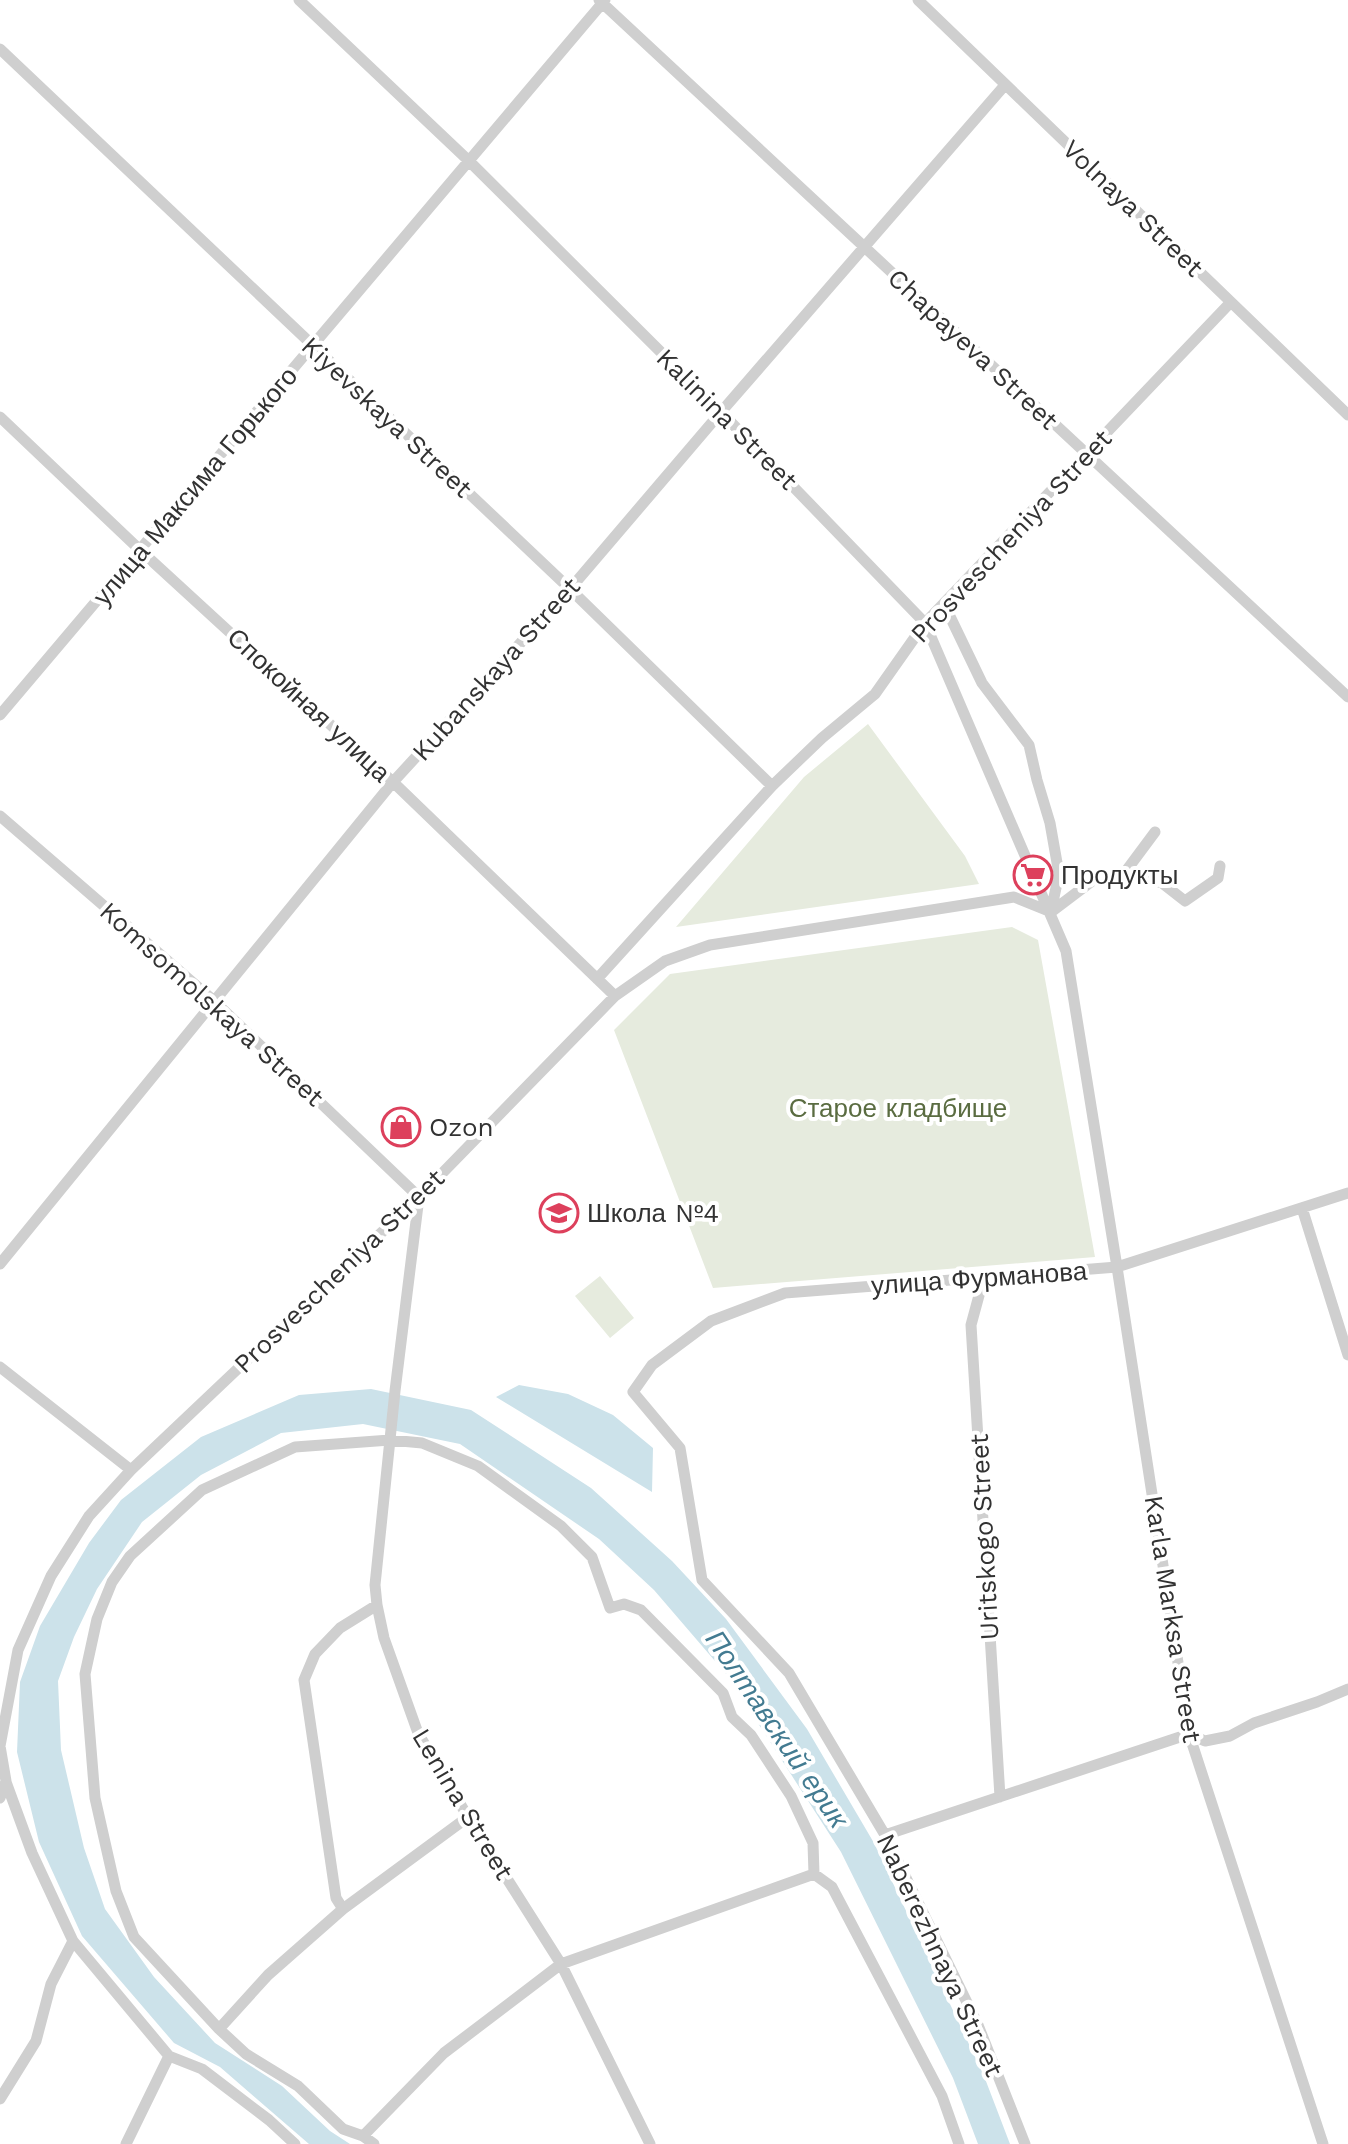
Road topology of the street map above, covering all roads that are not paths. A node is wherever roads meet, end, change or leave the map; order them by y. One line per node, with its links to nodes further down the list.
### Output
1 (299, 0): 6 (street, Kalinina Street)
2 (918, 0): 5 (street, Volnaya Street)
3 (602, 1): 6 (street, улица Максима Горького); 7 (street, Chapayeva Street)
4 (0, 49): 9 (street, Kiyevskaya Street)
5 (1005, 85): 7 (street, Kubanskaya Street); 8 (street, Volnaya Street)
6 (469, 161): 9 (street, улица Максима Горького); 10 (street, Kalinina Street)
7 (864, 247): 10 (street, Kubanskaya Street); 13 (street, Chapayeva Street)
8 (1230, 303): 11 (street, Volnaya Street); 13 (street, Prosvescheniya Street)
9 (313, 347): 14 (street, улица Максима Горького); 15 (street, Kiyevskaya Street)
10 (721, 412): 15 (street, Kubanskaya Street); 17 (street, Kalinina Street)
11 (1348, 415)
12 (0, 417): 14 (street, Спокойная улица)
13 (1086, 454): 16 (street, Prosvescheniya Street); 18 (street, Chapayeva Street)
14 (140, 550): 19 (street, улица Максима Горького); 20 (street, Спокойная улица)
15 (570, 589): 20 (street, Kubanskaya Street); 21 (street, Kiyevskaya Street)
16 (944, 604): 17 (street, Prosvescheniya Street); 26 (street)
17 (925, 623): 21 (street, Prosvescheniya Street); 26 (street, Kalinina Street)
18 (1348, 697)
19 (0, 715)
20 (393, 782): 27 (street, Спокойная улица); 29 (street, Kubanskaya Street)
21 (772, 786): 27 (street, Prosvescheniya Street)
22 (0, 816): 29 (street, Komsomolskaya Street)
23 (1155, 832): 25 (street)
24 (1220, 866): 25 (street)
25 (1126, 871): 26 (street)
26 (1051, 912): 28 (street, Prosvescheniya Street); 34 (street, Karla Marksa Street)
27 (597, 979): 28 (street, Спокойная улица)
28 (615, 996): 31 (street, Prosvescheniya Street)
29 (214, 1001): 31 (street, Komsomolskaya Street); 33 (street, Kubanskaya Street)
30 (1348, 1193): 32 (street, улица Фурманова)
31 (419, 1197): 38 (street, Lenina Street); 39 (street, Prosvescheniya Street)
32 (1302, 1208): 34 (street, улица Фурманова); 36 (street)
33 (0, 1264)
34 (1117, 1267): 35 (street, улица Фурманова); 43 (street, Karla Marksa Street)
35 (984, 1277): 40 (street, улица Фурманова); 46 (street, Uritskogo Street)
36 (1348, 1355)
37 (0, 1367): 39 (street)
38 (390, 1440): 41 (street, Lenina Street); 50 (street); 54 (street)
39 (131, 1470): 44 (street, Prosvescheniya Street)
40 (702, 1580): 49 (street, Naberezhnaya Street)
41 (377, 1605): 48 (street, Lenina Street); 51 (street)
42 (1348, 1689): 43 (street)
43 (1189, 1734): 46 (street); 64 (street, Karla Marksa Street)
44 (0, 1746): 45 (street, Prosvescheniya Street)
45 (6, 1781): 47 (street, Prosvescheniya Street); 52 (street)
46 (1000, 1797): 49 (street)
47 (0, 1798)
48 (468, 1817): 51 (street); 53 (street, Lenina Street)
49 (885, 1835): 63 (street, Naberezhnaya Street)
50 (814, 1874): 53 (street); 62 (street)
51 (343, 1909): 54 (street)
52 (73, 1941): 55 (street); 56 (street)
53 (561, 1964): 57 (street); 61 (street, Lenina Street)
54 (219, 2029): 57 (street)
55 (169, 2056): 58 (street); 59 (street)
56 (0, 2099)
57 (363, 2136): 60 (street)
58 (126, 2144)
59 (295, 2144)
60 (374, 2144)
61 (650, 2144)
62 (959, 2144)
63 (1025, 2144)
64 (1323, 2144)

